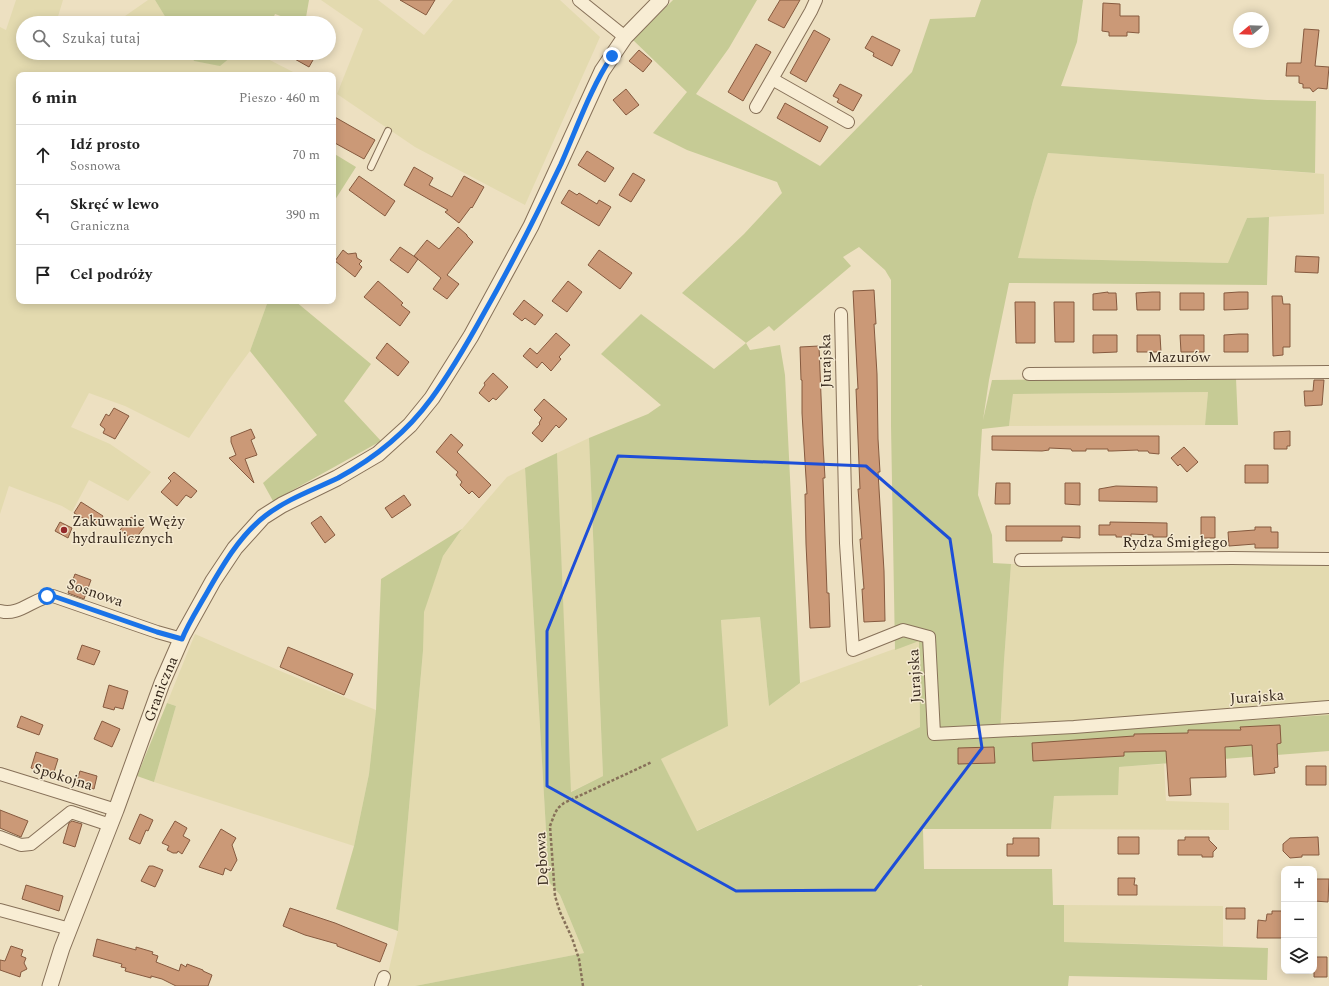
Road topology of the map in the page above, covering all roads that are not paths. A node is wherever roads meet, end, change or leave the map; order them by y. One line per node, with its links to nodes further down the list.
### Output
1 (579, 0): 4 (street)
2 (661, 0): 4 (street, Graniczna)
3 (816, 0): 5 (street)
4 (625, 37): 16 (street, Graniczna)
5 (772, 79): 6 (street); 7 (street)
6 (756, 107)
7 (848, 122)
8 (388, 132): 9 (lane)
9 (371, 167)
10 (841, 314): 17 (street, Jurajska)
11 (1329, 372): 12 (street, Mazurów)
12 (1029, 374)
13 (1329, 559): 14 (street, Rydza Śmigłego)
14 (1021, 560)
15 (0, 611): 16 (street, Sosnowa)
16 (182, 639): 19 (street, Graniczna)
17 (1329, 707)
18 (0, 774): 19 (street, Spokojna)
19 (116, 810): 20 (street, Graniczna)
20 (110, 825): 21 (street); 23 (street, Graniczna)
21 (0, 837)
22 (0, 910): 23 (street)
23 (70, 929): 24 (street, Graniczna)
24 (50, 986)

